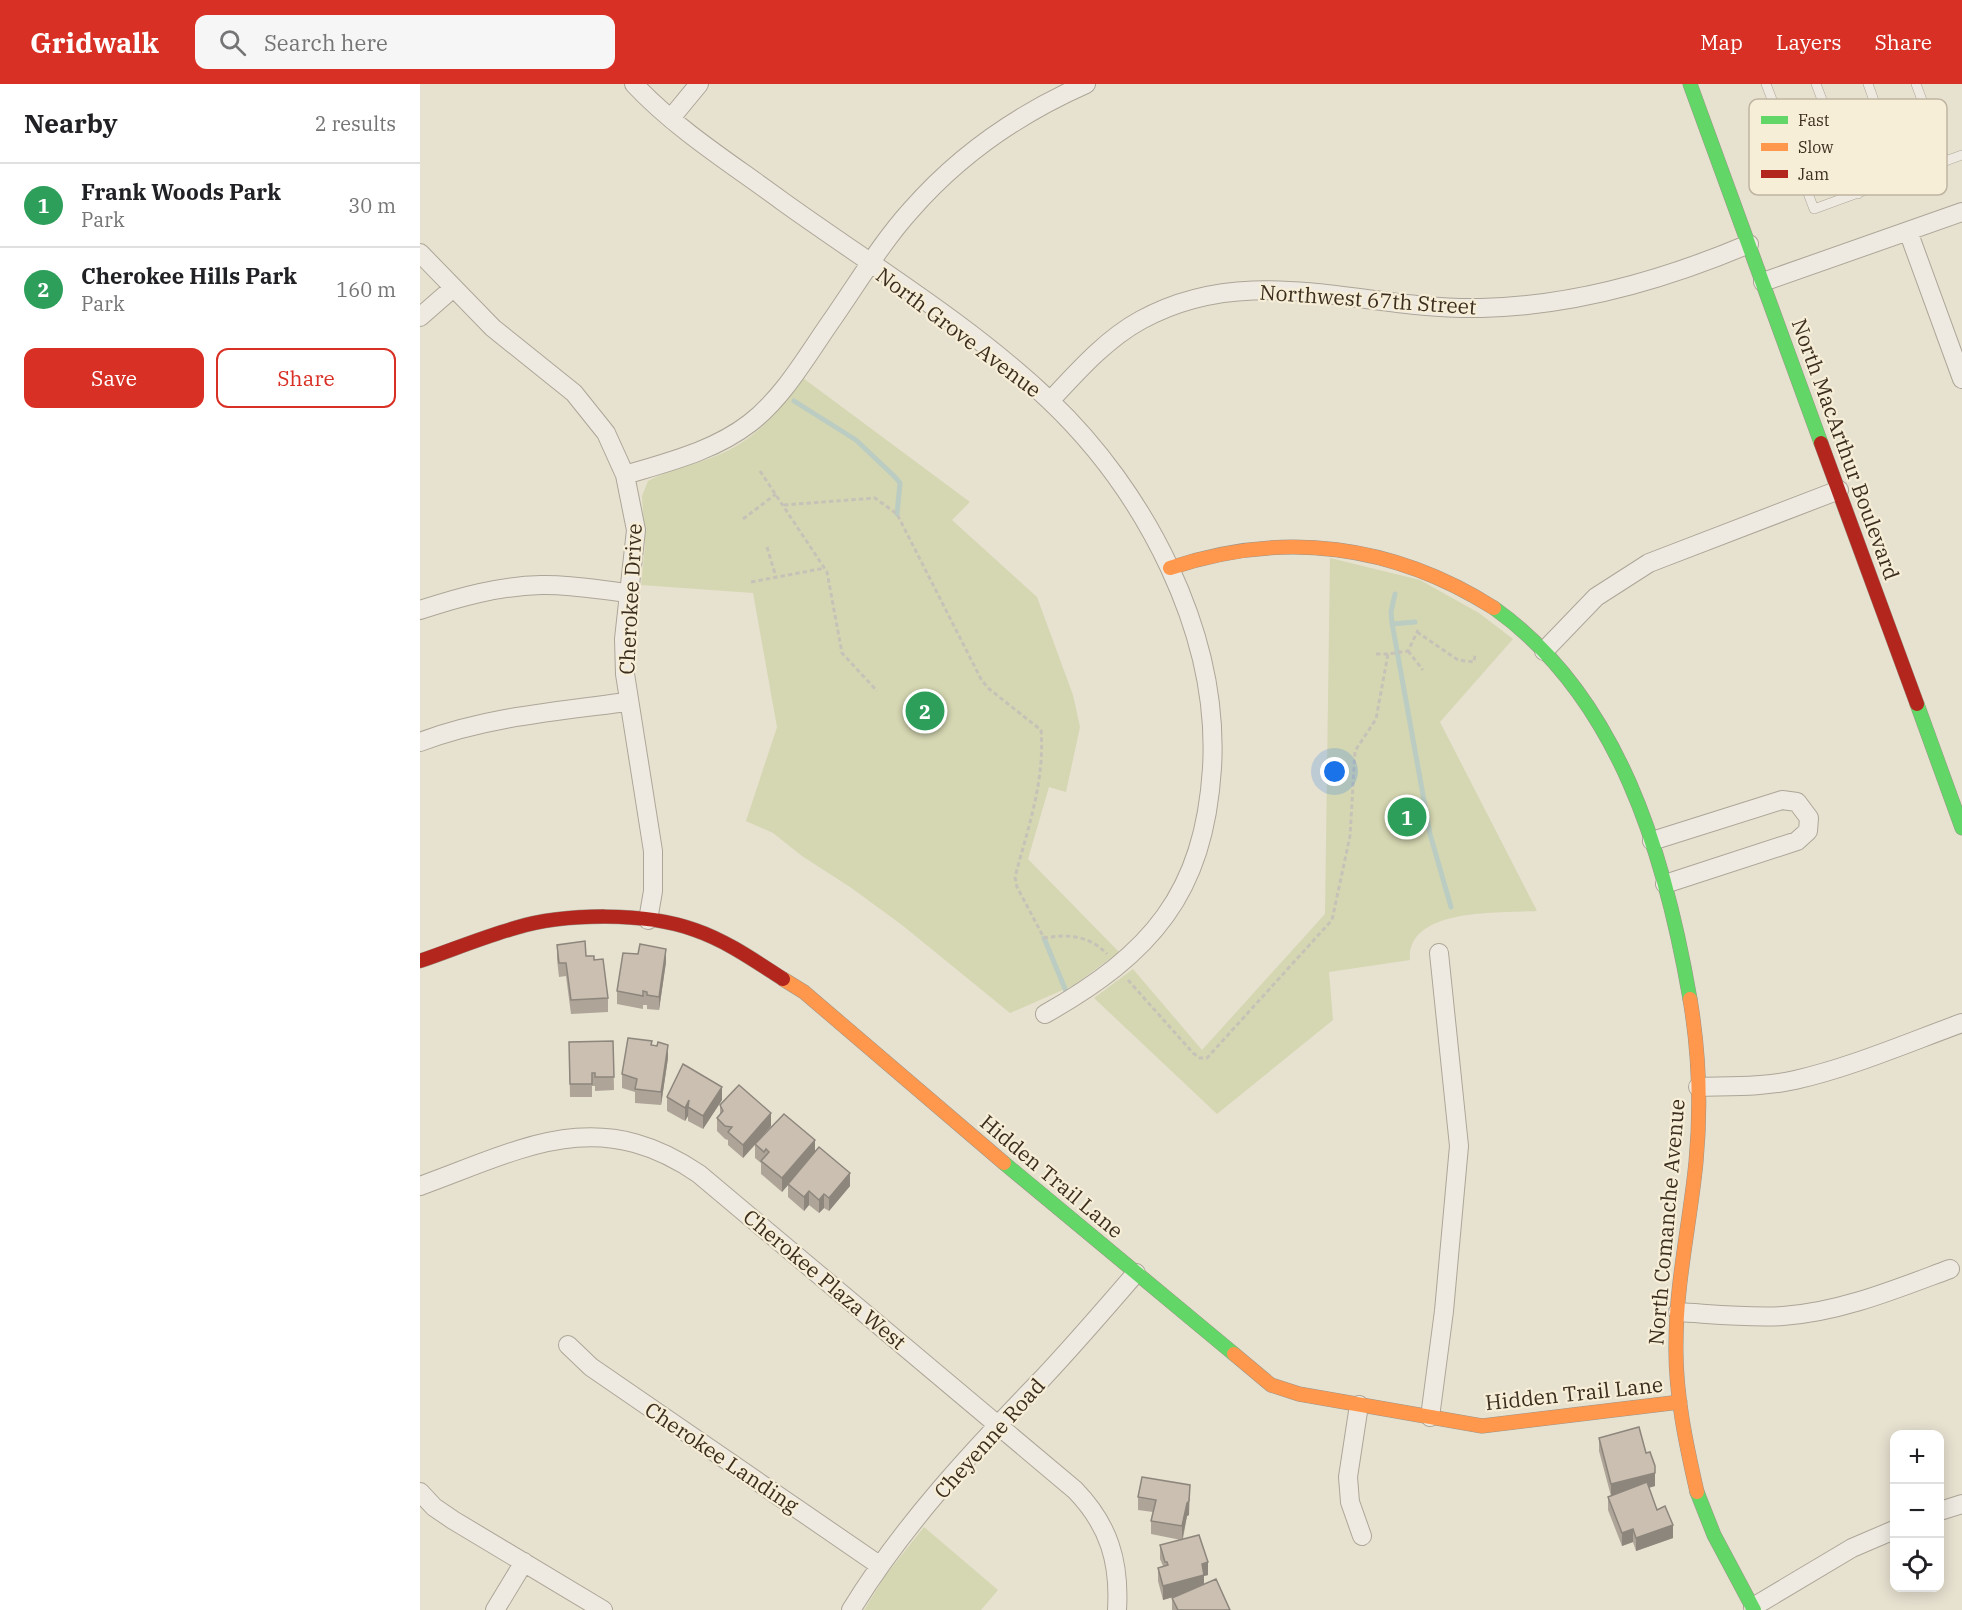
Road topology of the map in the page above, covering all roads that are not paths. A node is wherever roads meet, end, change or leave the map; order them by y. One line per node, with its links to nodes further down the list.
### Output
1 (634, 84): 13 (street, North Grove Avenue)
2 (699, 84): 13 (street)
3 (1086, 84): 22 (street)
4 (1690, 84): 20 (street, North MacArthur Boulevard)
5 (1766, 84): 9 (lane)
6 (1816, 84): 10 (lane)
7 (1868, 84): 11 (lane)
8 (1916, 84): 12 (lane)
9 (1772, 99)
10 (1822, 99)
11 (1873, 99)
12 (1922, 99)
13 (671, 118): 22 (street, North Grove Avenue)
14 (1962, 155): 15 (lane)
15 (1947, 161)
16 (1809, 195): 17 (lane)
17 (1854, 195)
18 (1962, 212): 19 (street)
19 (1908, 231): 23 (street); 26 (street)
20 (1749, 244): 23 (street, North MacArthur Boulevard); 27 (street, Northwest 67th Street)
21 (420, 252): 24 (street, Cherokee Drive)
22 (871, 264): 27 (street, North Grove Avenue); 28 (street)
23 (1763, 282): 29 (street, North MacArthur Boulevard)
24 (452, 289): 25 (street); 28 (street, Cherokee Drive)
25 (420, 317)
26 (1962, 379)
27 (1050, 401): 30 (street, North Grove Avenue)
28 (625, 475): 31 (street, Cherokee Drive)
29 (1839, 490): 33 (street); 36 (street, North MacArthur Boulevard)
30 (1170, 568): 33 (street, North Comanche Avenue); 42 (street, North Grove Avenue)
31 (629, 592): 32 (street); 34 (street, Cherokee Drive)
32 (420, 610)
33 (1544, 651): 37 (street, North Comanche Avenue)
34 (627, 702): 35 (street); 39 (street, Cherokee Drive)
35 (420, 742)
36 (1962, 828)
37 (1652, 841): 38 (street, North Comanche Avenue); 38 (street)
38 (1665, 884): 44 (street, North Comanche Avenue)
39 (648, 920): 41 (street, Hidden Trail Lane); 47 (street, Hidden Trail Lane)
40 (1439, 953): 52 (street)
41 (420, 961)
42 (1045, 1014)
43 (1962, 1023): 44 (street)
44 (1698, 1087): 48 (street, North Comanche Avenue)
45 (420, 1186): 53 (street, Cherokee Plaza West)
46 (1950, 1269): 48 (street)
47 (1136, 1274): 51 (street, Hidden Trail Lane); 53 (street, Cheyenne Road)
48 (1678, 1312): 50 (street, North Comanche Avenue)
49 (568, 1345): 60 (street, Cherokee Landing)
50 (1680, 1402): 52 (street, Hidden Trail Lane); 61 (street, North Comanche Avenue)
51 (1359, 1404): 52 (street, Hidden Trail Lane); 58 (street)
52 (1430, 1417)
53 (998, 1424): 60 (street, Cheyenne Road); 65 (street, Cherokee Plaza West)
54 (420, 1492): 59 (street)
55 (1962, 1504): 56 (street)
56 (1944, 1510)
57 (1890, 1532): 61 (street)
58 (1362, 1536)
59 (524, 1562): 62 (street); 63 (street)
60 (879, 1565): 64 (street, Cheyenne Road)
61 (1754, 1609)
62 (495, 1610)
63 (603, 1610)
64 (851, 1610)
65 (1117, 1610)

